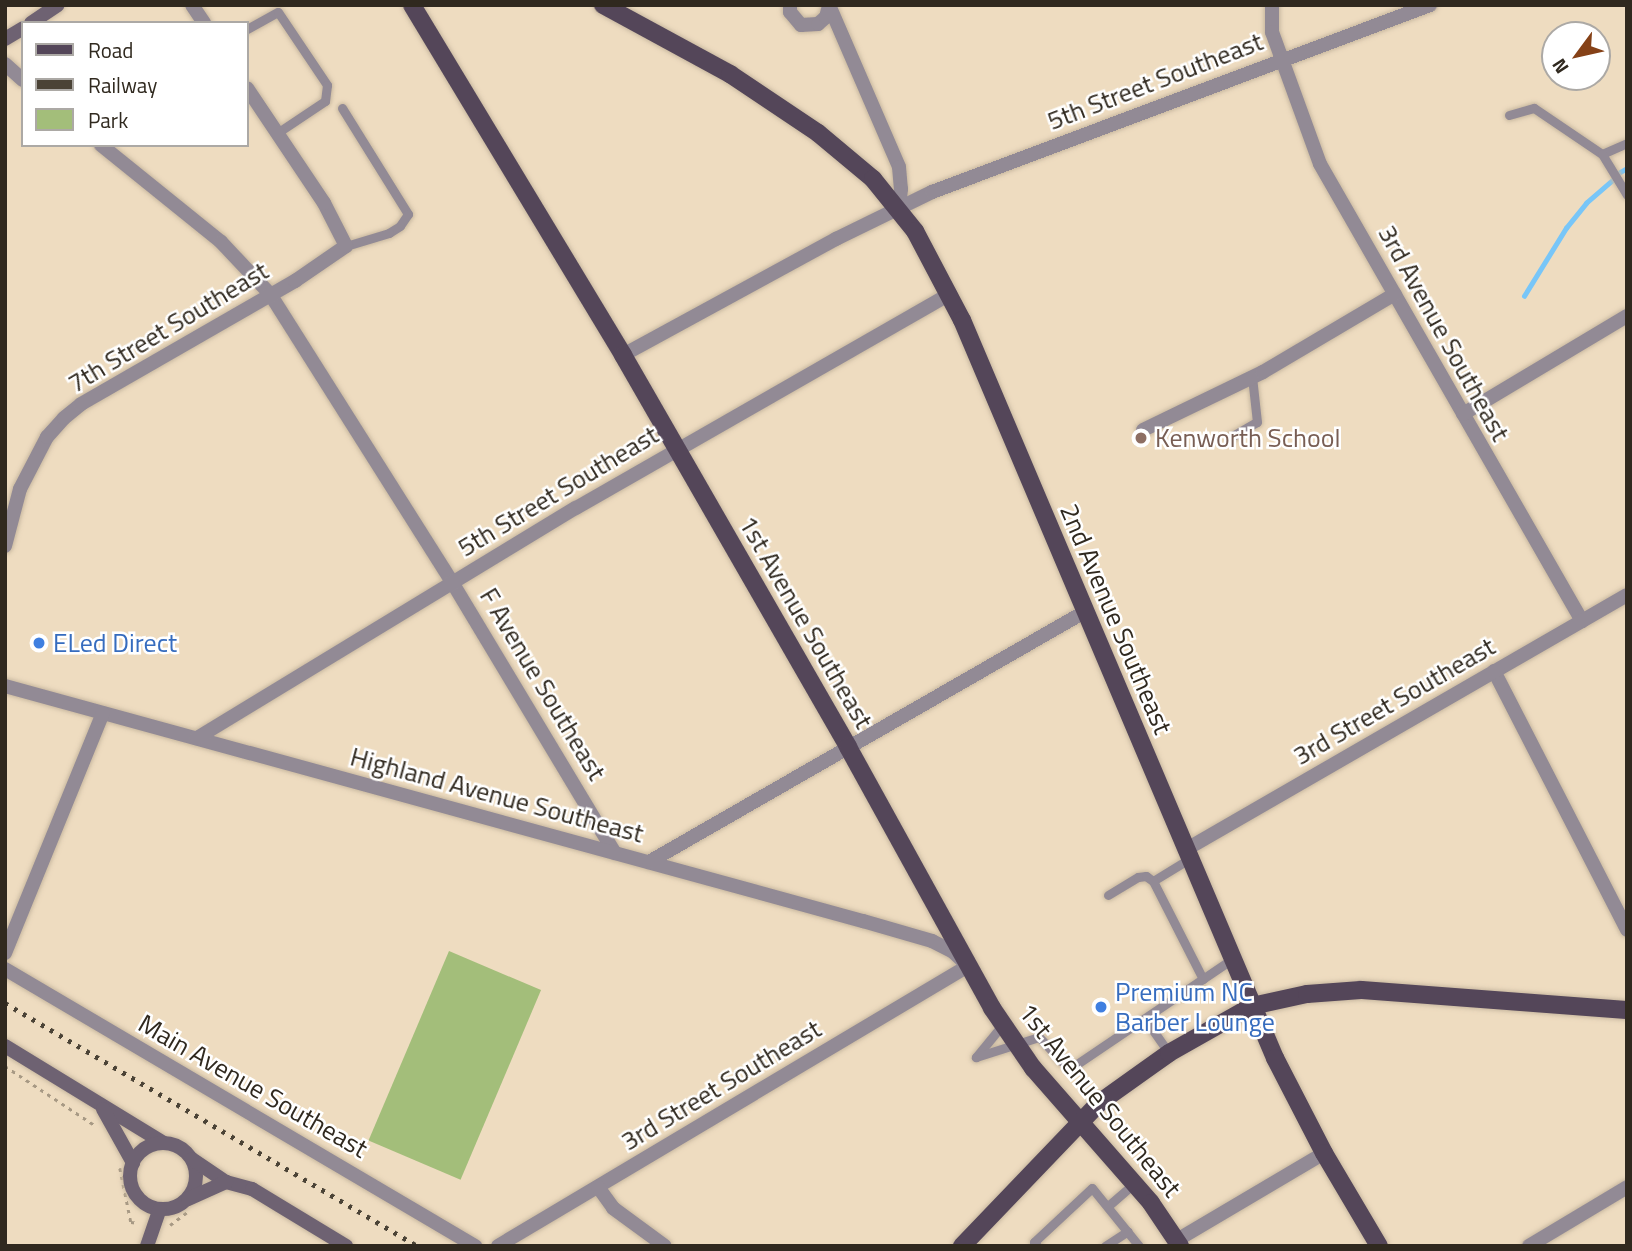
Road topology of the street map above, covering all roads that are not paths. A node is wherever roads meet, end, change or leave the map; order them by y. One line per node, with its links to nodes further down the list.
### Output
1 (58, 5): 9 (main road)
2 (192, 5): 10 (street)
3 (412, 5): 31 (main road, 1st Avenue Southeast)
4 (603, 5): 25 (main road, 2nd Avenue Southeast)
5 (790, 5): 6 (street)
6 (829, 5): 25 (street)
7 (1272, 5): 14 (street, 3rd Avenue Southeast)
8 (1430, 5): 14 (street, 5th Street Southeast)
9 (34, 21)
10 (203, 21)
11 (248, 28): 20 (lane)
12 (21, 29): 13 (main road)
13 (5, 39)
14 (1282, 60): 25 (street, 5th Street Southeast); 29 (street, 3rd Avenue Southeast)
15 (5, 64): 16 (street)
16 (21, 78)
17 (248, 90): 20 (street)
18 (342, 108): 26 (lane)
19 (1509, 115): 23 (lane)
20 (277, 133): 26 (street)
21 (1627, 143): 23 (lane)
22 (103, 147): 27 (street, F Avenue Southeast)
23 (1602, 154): 24 (lane)
24 (1627, 195)
25 (899, 208): 28 (main road, 2nd Avenue Southeast); 31 (street, 5th Street Southeast)
26 (346, 246): 27 (street, 7th Street Southeast)
27 (270, 294): 37 (street, 7th Street Southeast); 38 (street, F Avenue Southeast)
28 (950, 294): 36 (street, 5th Street Southeast); 40 (main road, 2nd Avenue Southeast)
29 (1395, 294): 32 (street); 33 (street, 3rd Avenue Southeast)
30 (1627, 316): 33 (street)
31 (623, 355): 36 (main road, 1st Avenue Southeast)
32 (1252, 377): 34 (street); 35 (lane)
33 (1463, 414): 41 (street, 3rd Avenue Southeast)
34 (1143, 430)
35 (1229, 438)
36 (677, 449): 38 (street, 5th Street Southeast); 46 (main road, 1st Avenue Southeast)
37 (5, 546)
38 (452, 582): 45 (street, 5th Street Southeast); 47 (street, F Avenue Southeast)
39 (1627, 595): 41 (street, 3rd Street Southeast)
40 (1086, 611): 46 (street); 48 (main road, 2nd Avenue Southeast)
41 (1582, 621): 42 (street, 3rd Street Southeast)
42 (1494, 671): 48 (street, 3rd Street Southeast); 52 (street)
43 (5, 686): 44 (street, Highland Avenue Southeast)
44 (103, 713): 45 (street, Highland Avenue Southeast); 53 (street)
45 (197, 738): 47 (street, Highland Avenue Southeast)
46 (848, 747): 49 (street); 55 (main road, 1st Avenue Southeast)
47 (615, 853): 49 (street, Highland Avenue Southeast)
48 (1187, 854): 50 (lane); 54 (main road, 2nd Avenue Southeast)
49 (649, 862): 55 (street, Highland Avenue Southeast)
50 (1153, 881): 51 (lane); 57 (lane)
51 (1108, 895)
52 (1627, 930)
53 (5, 953)
54 (1231, 959): 57 (lane); 58 (main road, 2nd Avenue Southeast)
55 (968, 966): 61 (main road, 1st Avenue Southeast); 73 (street, 3rd Street Southeast)
56 (5, 969): 82 (street, Main Avenue Southeast)
57 (1203, 979): 60 (lane)
58 (1252, 1006): 59 (main road); 64 (main road); 68 (main road, 2nd Avenue Southeast)
59 (1627, 1010)
60 (1145, 1019): 62 (lane); 64 (lane)
61 (1003, 1024): 62 (main road, 1st Avenue Southeast); 62 (lane)
62 (1018, 1045): 66 (main road, 1st Avenue Southeast)
63 (5, 1046): 65 (main road)
64 (1169, 1053): 66 (main road)
65 (102, 1108): 67 (main road); 70 (main road)
66 (1079, 1121): 72 (main road, 1st Avenue Southeast); 85 (main road)
67 (164, 1143): 69 (main road); 70 (main road)
68 (1324, 1153): 79 (street); 89 (main road, 2nd Avenue Southeast)
69 (192, 1159): 71 (main road); 75 (main road)
70 (127, 1162): 77 (main road)
71 (226, 1182): 75 (main road); 81 (main road)
72 (1134, 1183): 76 (lane); 79 (main road, 1st Avenue Southeast)
73 (598, 1187): 83 (street, 3rd Street Southeast); 84 (street)
74 (1627, 1187): 90 (street)
75 (188, 1199): 77 (main road)
76 (1108, 1206): 78 (lane); 86 (lane)
77 (160, 1209): 80 (main road)
78 (1128, 1230): 87 (lane); 88 (lane)
79 (1175, 1244)
80 (147, 1246)
81 (346, 1246)
82 (475, 1246)
83 (498, 1246)
84 (665, 1246)
85 (962, 1246)
86 (1037, 1246)
87 (1105, 1246)
88 (1139, 1246)
89 (1379, 1246)
90 (1529, 1246)

